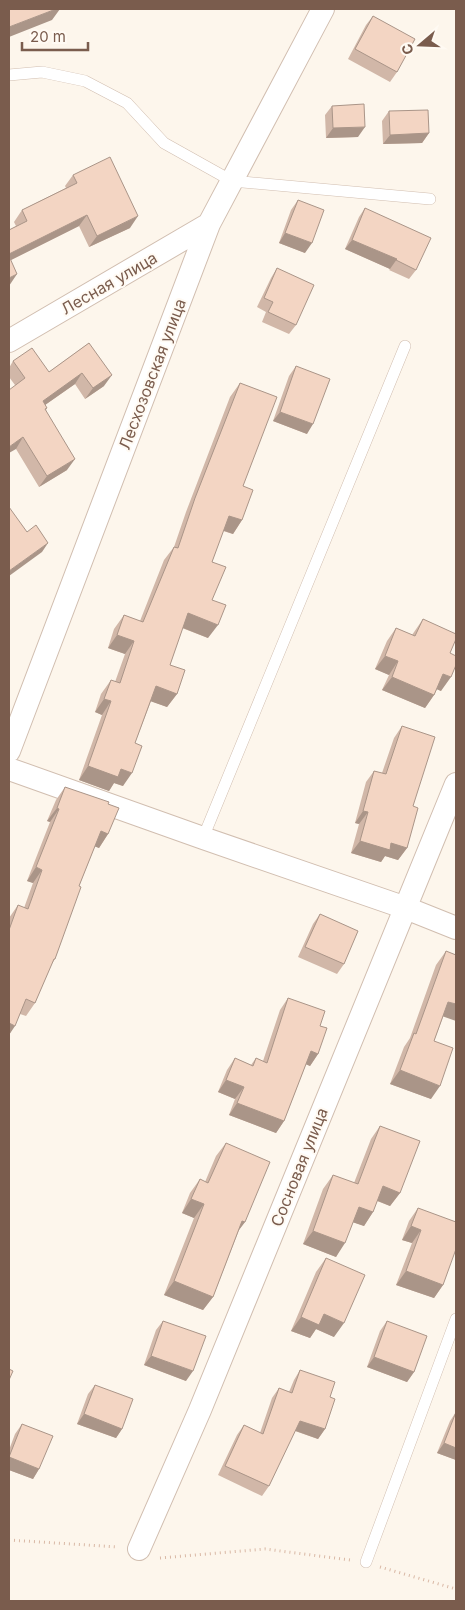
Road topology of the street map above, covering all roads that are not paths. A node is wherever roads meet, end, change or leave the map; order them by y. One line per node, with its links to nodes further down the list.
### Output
1 (323, 9): 3 (street, Лесхозовская улица)
2 (9, 75): 3 (lane)
3 (232, 181): 4 (lane); 5 (street, Лесхозовская улица)
4 (430, 199)
5 (209, 224): 6 (street, Лесная улица); 8 (street, Лесхозовская улица)
6 (9, 341)
7 (405, 346): 11 (lane)
8 (9, 751)
9 (9, 769): 11 (street)
10 (456, 784): 12 (street, Сосновая улица)
11 (203, 838): 12 (street)
12 (406, 908): 13 (street); 15 (street, Сосновая улица)
13 (456, 928)
14 (456, 1319): 16 (lane)
15 (139, 1548)
16 (366, 1562)

